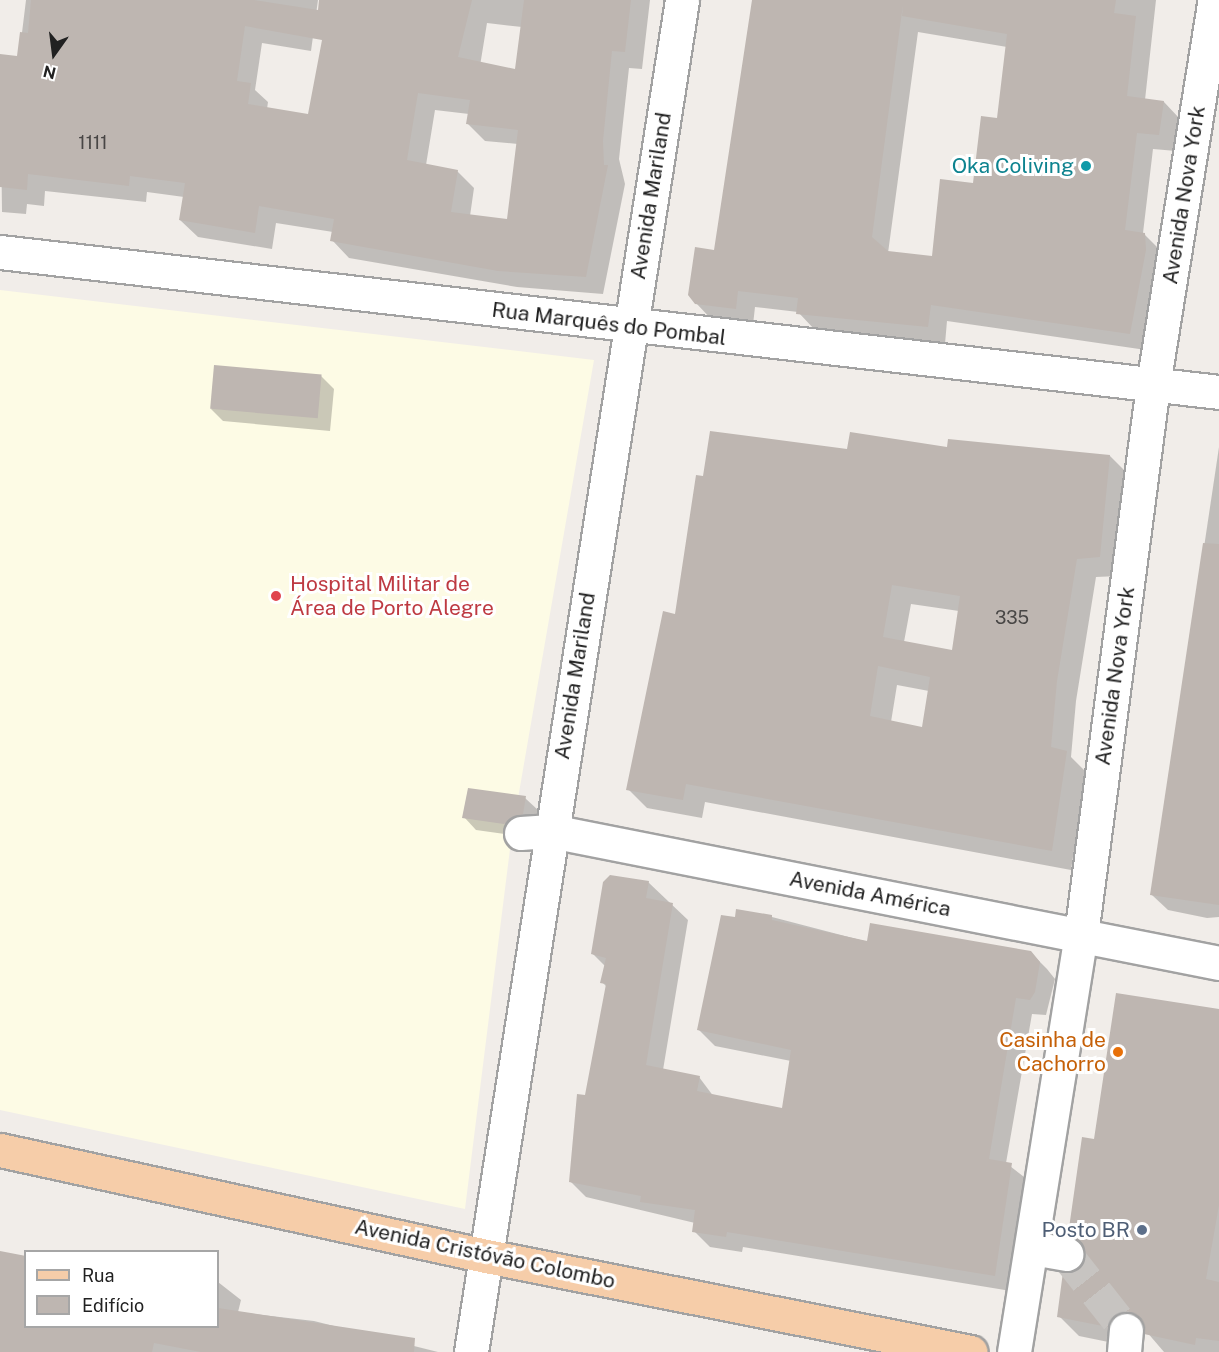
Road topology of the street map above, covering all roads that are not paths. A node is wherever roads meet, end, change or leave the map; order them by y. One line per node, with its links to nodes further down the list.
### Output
1 (682, 0): 4 (street, Avenida Mariland)
2 (1215, 0): 5 (street, Avenida Nova York)
3 (0, 252): 4 (street, Rua Marquês do Pombal)
4 (629, 327): 5 (street, Rua Marquês do Pombal); 7 (street, Avenida Mariland)
5 (1153, 385): 6 (street, Rua Marquês do Pombal); 8 (street, Avenida Nova York)
6 (1219, 392)
7 (536, 832): 8 (street, Avenida América); 13 (street, Avenida Mariland)
8 (1081, 935): 9 (street, Avenida América); 11 (street, Avenida Nova York)
9 (1219, 963)
10 (0, 1150): 13 (main road, Avenida Cristóvão Colombo)
11 (1032, 1248): 12 (street); 16 (street, Avenida Nova York)
12 (1066, 1254)
13 (486, 1256): 14 (street, Avenida Mariland); 15 (main road, Avenida Cristóvão Colombo)
14 (471, 1352)
15 (971, 1352)
16 (1014, 1352)

